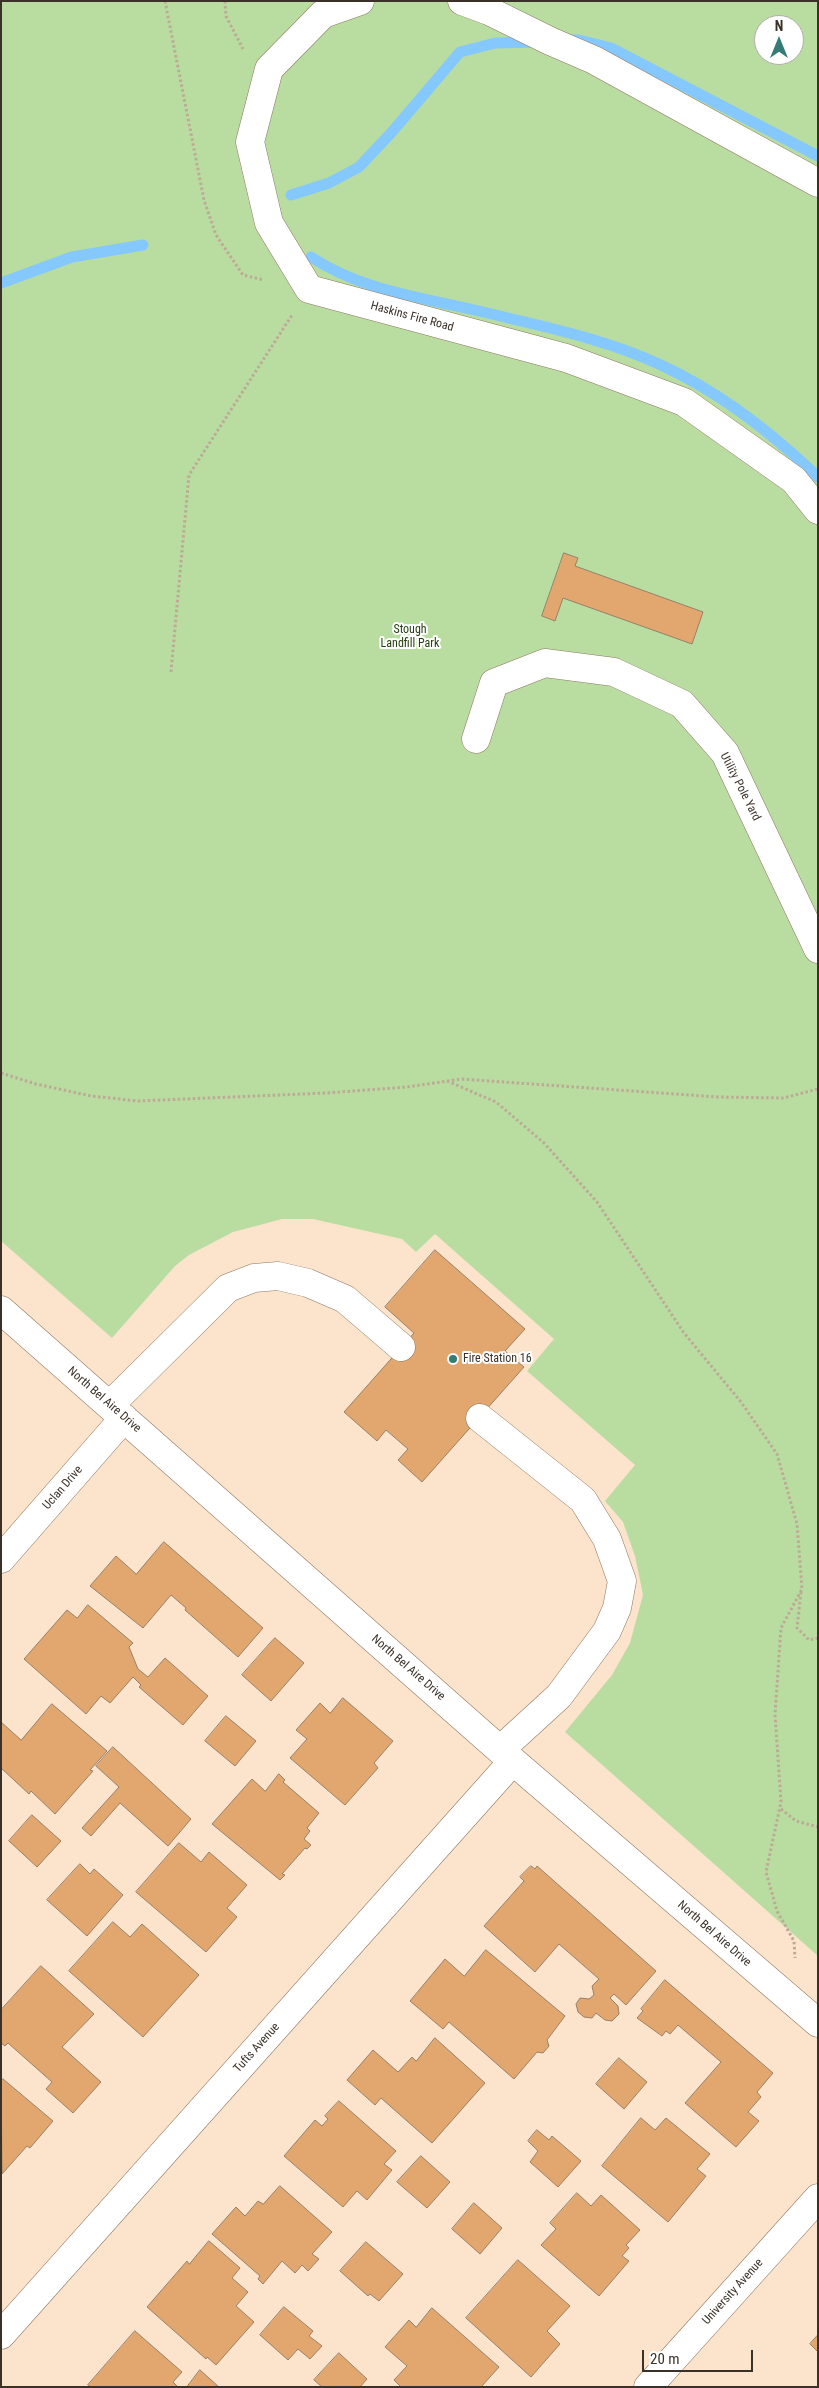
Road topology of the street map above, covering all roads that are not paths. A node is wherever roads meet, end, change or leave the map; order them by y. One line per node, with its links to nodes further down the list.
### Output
1 (360, 1): 4 (street, Haskins Fire Road)
2 (462, 1): 3 (street)
3 (818, 184)
4 (818, 510)
5 (476, 739): 6 (street, Utility Pole Yard)
6 (818, 949)
7 (1, 1310): 9 (street, North Bel Aire Drive)
8 (401, 1347): 9 (street, Uclan Drive)
9 (117, 1412): 11 (street, Uclan Drive); 12 (street, North Bel Aire Drive)
10 (480, 1418): 12 (street, Tufts Avenue)
11 (1, 1559)
12 (507, 1755): 13 (street, North Bel Aire Drive); 15 (street, Tufts Avenue)
13 (808, 2015)
14 (818, 2198): 16 (street, University Avenue)
15 (1, 2335)
16 (648, 2387)

